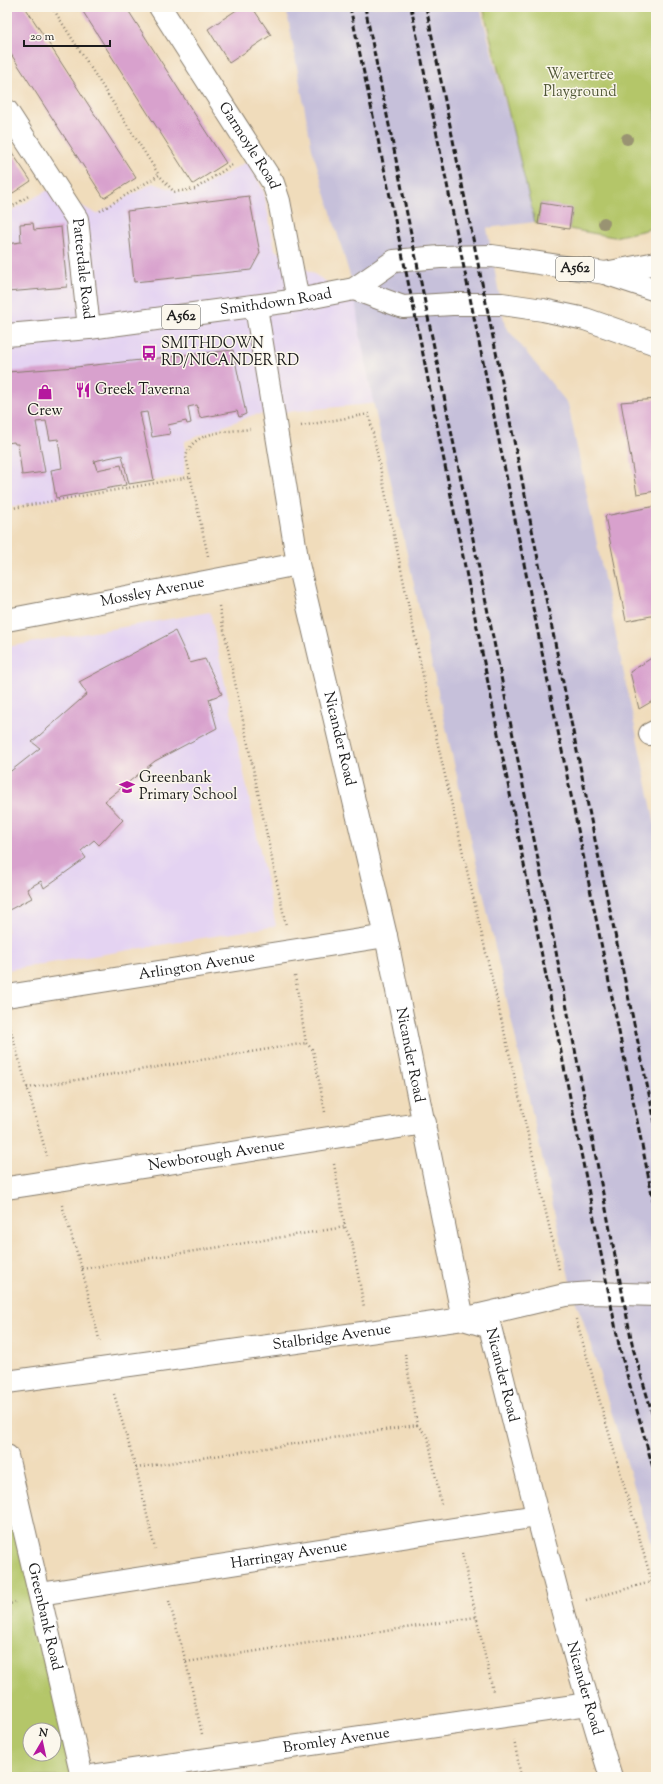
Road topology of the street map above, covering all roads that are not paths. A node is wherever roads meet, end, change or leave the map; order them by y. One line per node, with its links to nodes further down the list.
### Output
1 (160, 7): 7 (main road, Garmoyle Road)
2 (7, 111): 9 (main road, Patterdale Road)
3 (656, 264): 4 (main road)
4 (605, 273): 5 (main road, Smithdown Road / A562); 6 (main road, Smithdown Road / A562)
5 (354, 289): 7 (main road, Smithdown Road / A562); 11 (main road)
6 (656, 290)
7 (298, 300): 8 (main road, Smithdown Road / A562)
8 (256, 307): 9 (main road, Smithdown Road / A562); 12 (main road, Nicander Road)
9 (89, 328): 10 (main road, Smithdown Road / A562)
10 (7, 335)
11 (656, 344)
12 (298, 564): 13 (main road, Mossley Avenue); 14 (main road, Nicander Road)
13 (7, 620)
14 (386, 936): 15 (main road, Arlington Avenue); 16 (main road, Nicander Road)
15 (7, 996)
16 (425, 1123): 17 (main road, Newborough Avenue); 19 (main road, Nicander Road)
17 (7, 1188)
18 (656, 1295): 19 (main road, Stalbridge Avenue)
19 (464, 1319): 20 (main road, Stalbridge Avenue); 22 (main road, Nicander Road)
20 (7, 1382)
21 (7, 1456): 23 (main road, Greenbank Road)
22 (537, 1516): 23 (main road, Harringay Avenue); 24 (main road, Nicander Road)
23 (40, 1594): 25 (main road, Greenbank Road)
24 (588, 1704): 26 (main road, Bromley Avenue); 27 (main road, Nicander Road)
25 (82, 1777)
26 (85, 1777)
27 (611, 1777)

